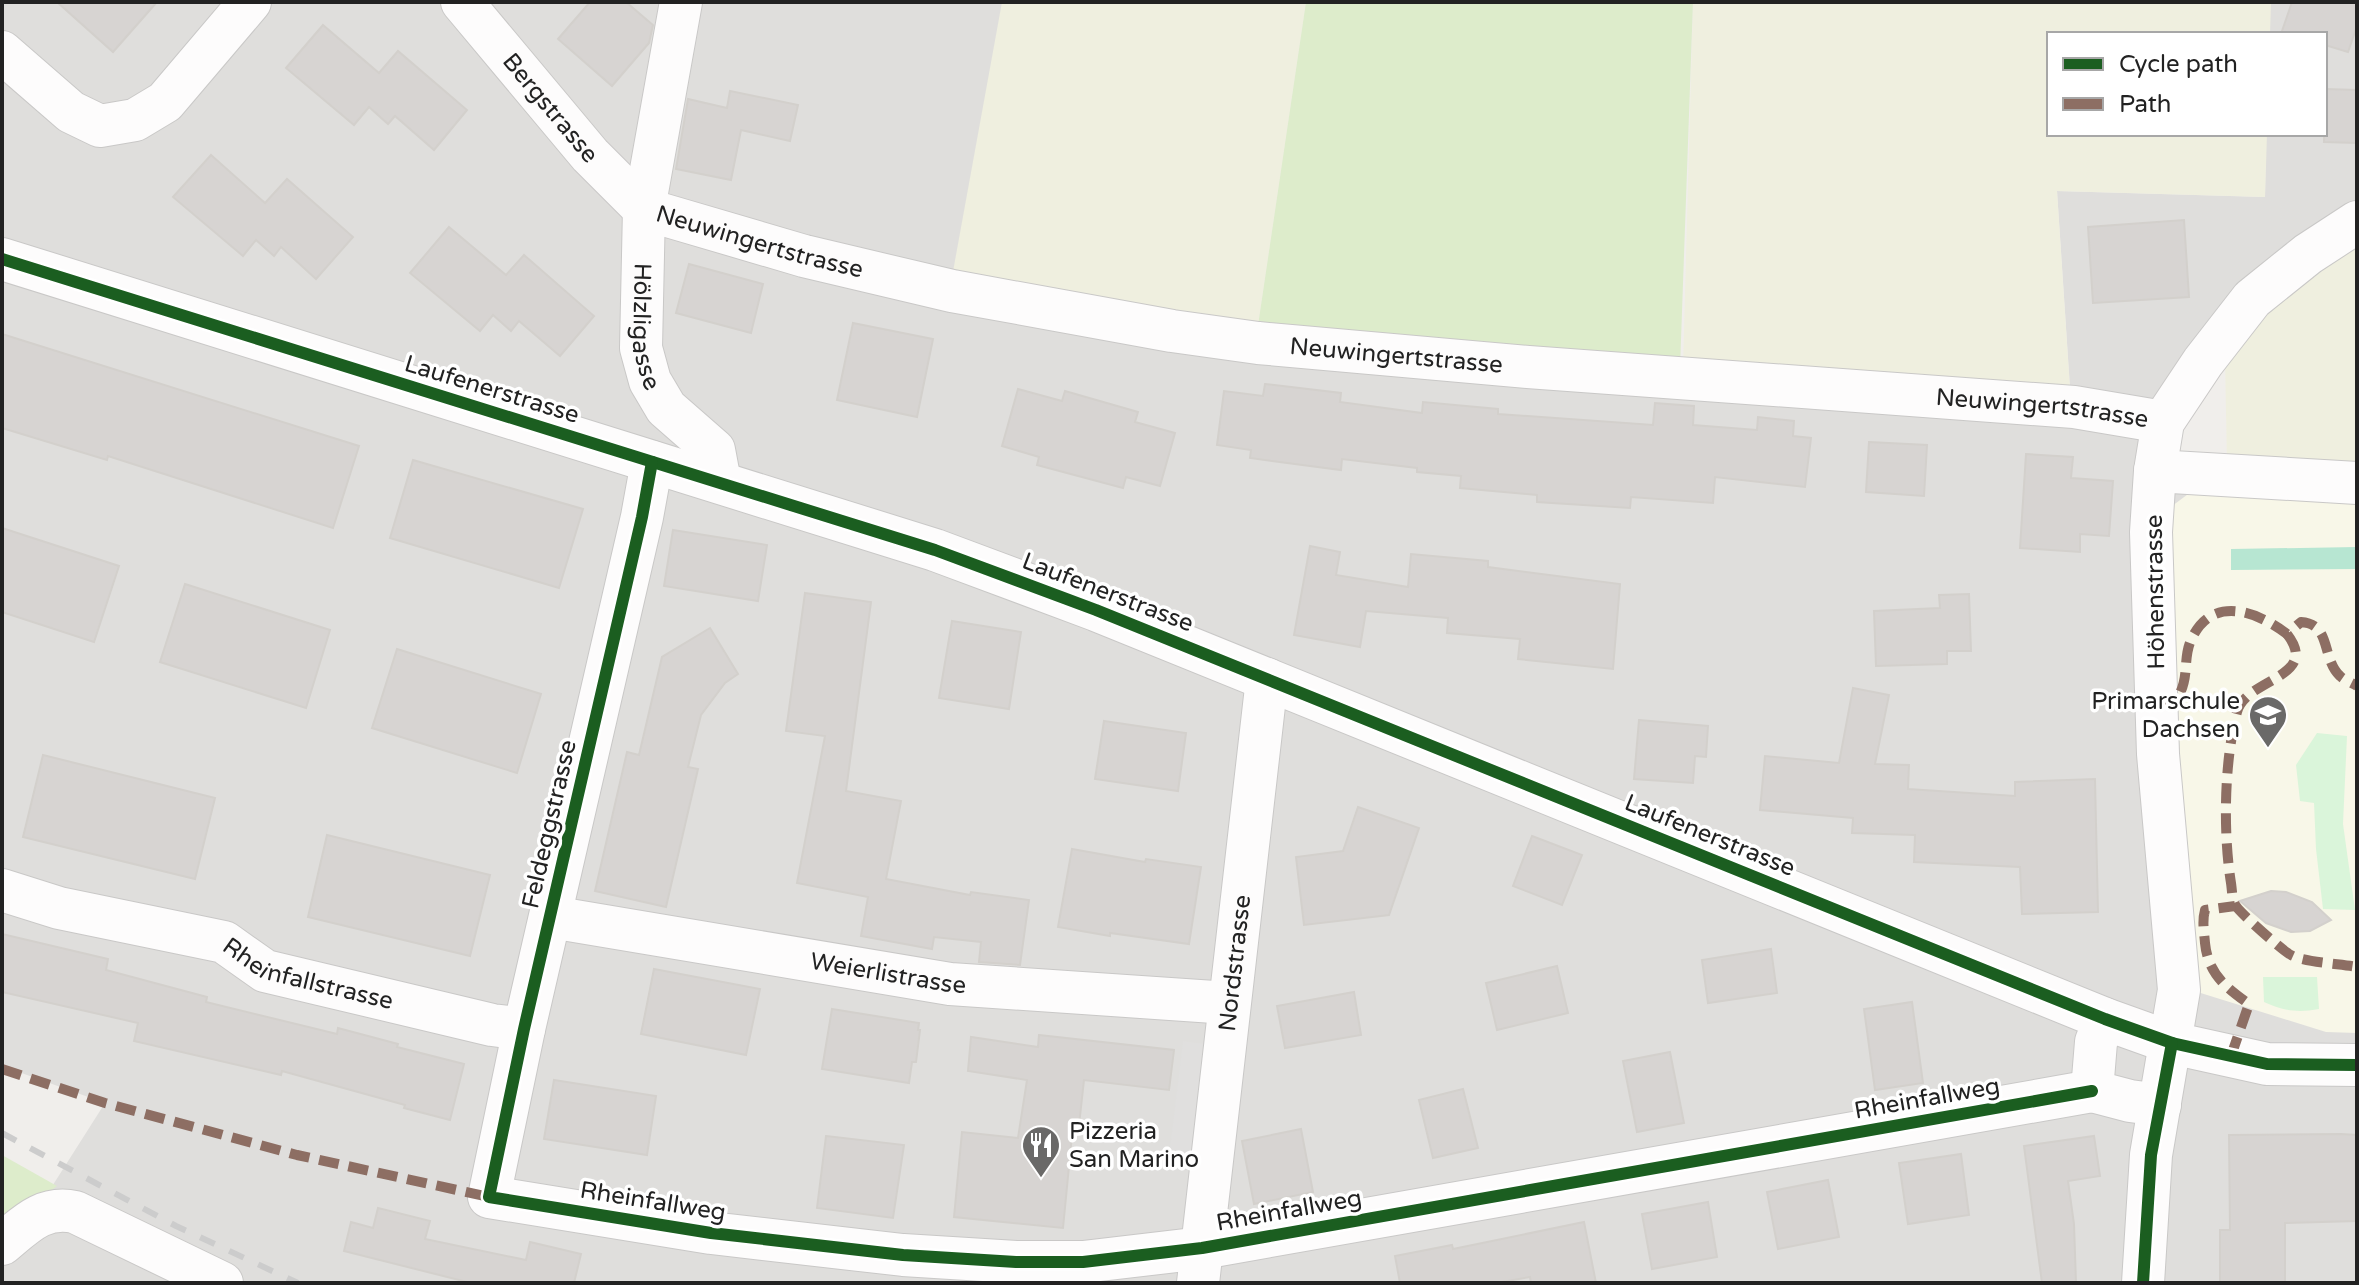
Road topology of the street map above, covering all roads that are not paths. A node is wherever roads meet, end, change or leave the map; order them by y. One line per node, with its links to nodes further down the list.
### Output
1 (250, 2): 4 (street)
2 (462, 2): 5 (street, Bergstrasse)
3 (681, 2): 5 (street, Hölzligasse)
4 (2, 52)
5 (644, 209): 8 (street, Neuwingertstrasse); 11 (street, Hölzligasse)
6 (2357, 222): 8 (street, Höhenstrasse)
7 (2, 259): 9 (street, Laufenerstrasse)
8 (2163, 422): 10 (street, Höhenstrasse)
9 (652, 462): 11 (street, Laufenerstrasse); 15 (street, Feldeggstrasse)
10 (2155, 471): 12 (street); 19 (street, Höhenstrasse)
11 (720, 482): 13 (street, Laufenerstrasse)
12 (2357, 483)
13 (1267, 679): 16 (street, Nordstrasse); 17 (street, Laufenerstrasse)
14 (2, 890): 18 (street, Rheinfallstrasse)
15 (551, 917): 16 (street, Weierlistrasse); 18 (street, Feldeggstrasse)
16 (1229, 1003): 25 (street, Nordstrasse)
17 (2105, 1019): 19 (street, Laufenerstrasse); 21 (street)
18 (524, 1029): 23 (street, Feldeggstrasse)
19 (2172, 1043): 20 (street, Laufenerstrasse); 22 (street, Höhenstrasse)
20 (2357, 1065)
21 (2092, 1091): 22 (street, Rheinfallweg); 25 (street, Rheinfallweg)
22 (2160, 1105): 27 (street, Höhenstrasse)
23 (489, 1197): 25 (street, Rheinfallweg)
24 (2, 1244): 26 (street)
25 (1200, 1265)
26 (222, 1283)
27 (2143, 1283)

